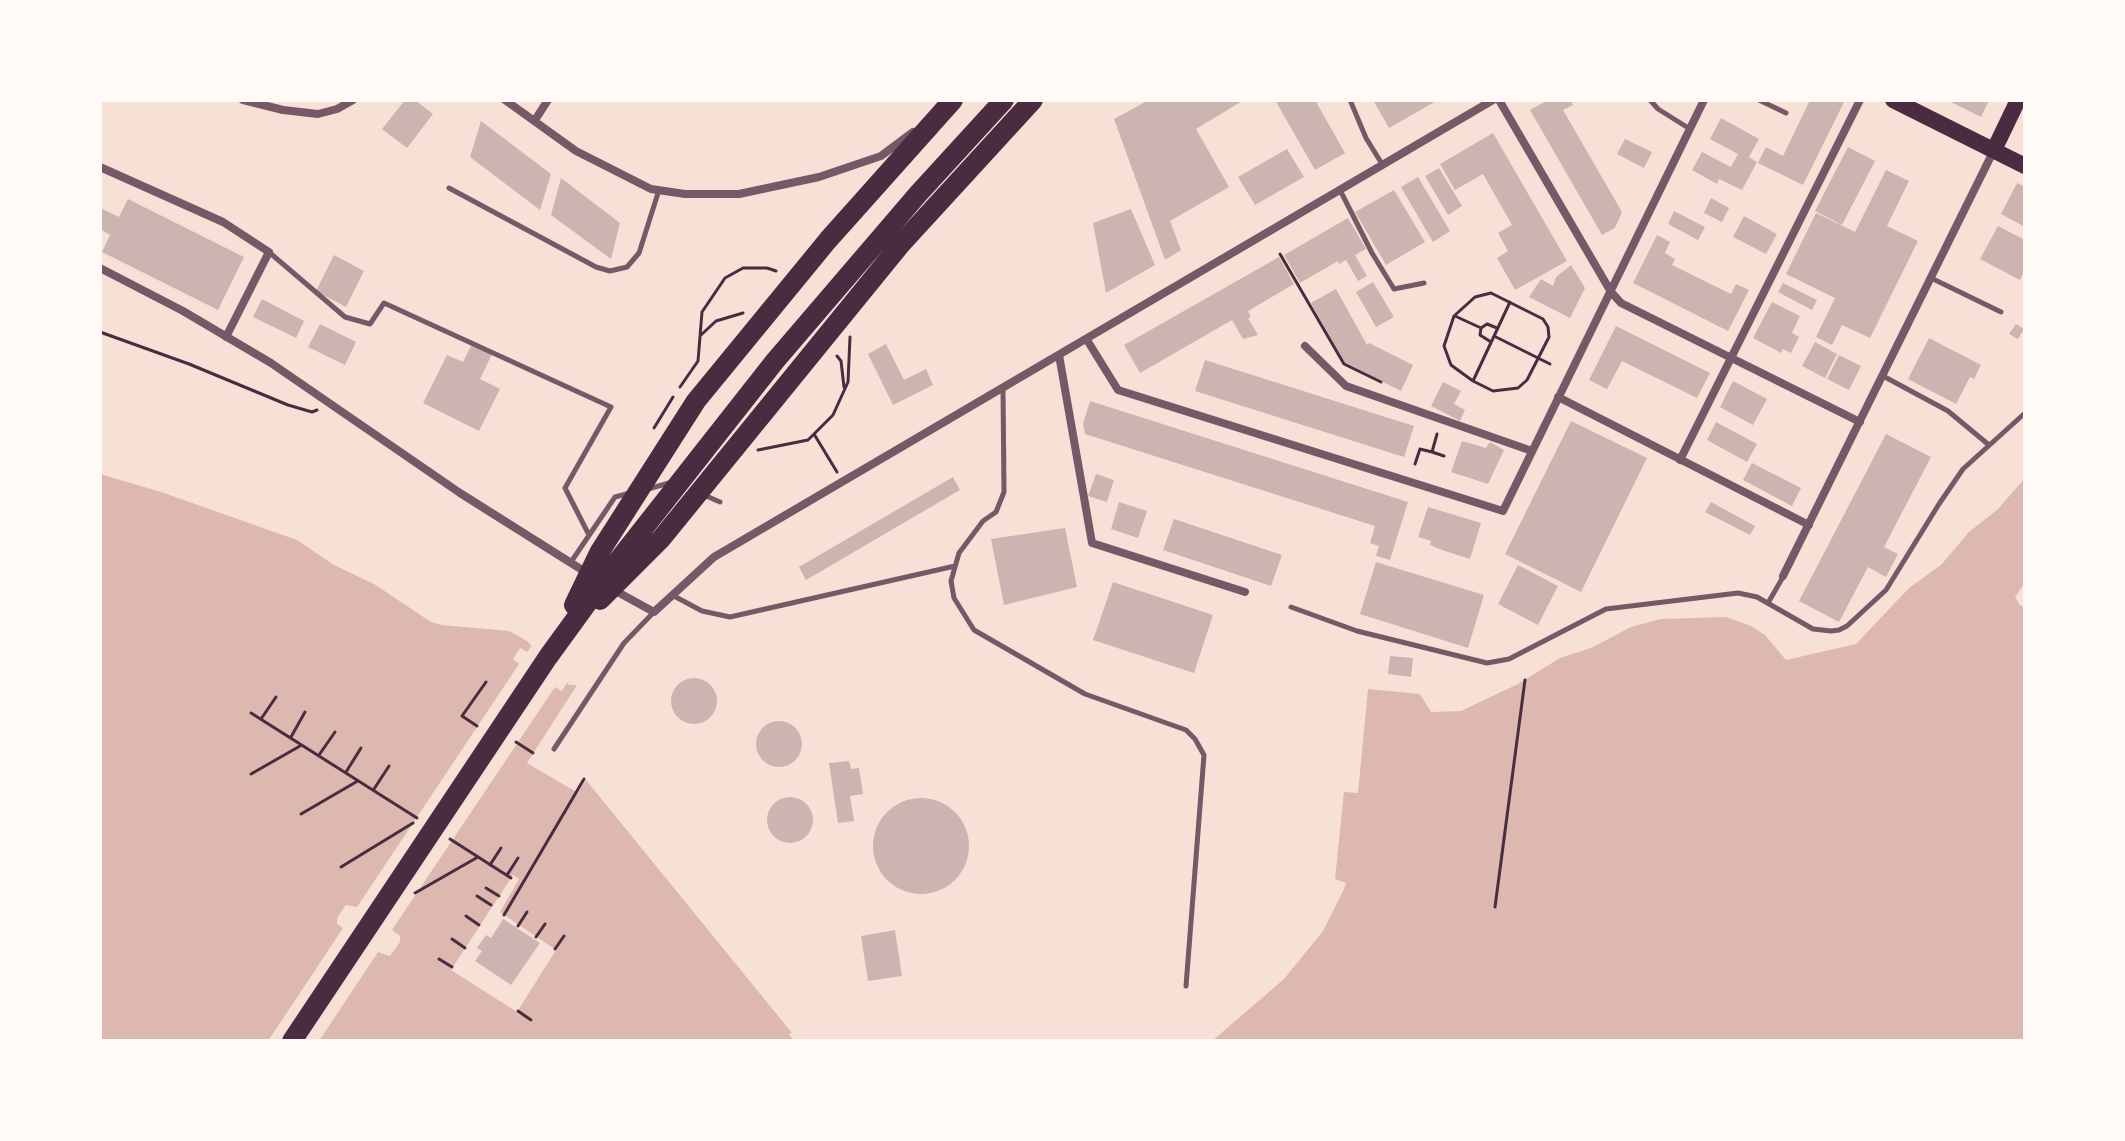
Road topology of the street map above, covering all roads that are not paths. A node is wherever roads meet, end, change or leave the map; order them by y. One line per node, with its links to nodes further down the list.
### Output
1 (243, 100): 2 (street)
2 (353, 100)
3 (505, 100): 17 (street)
4 (548, 100): 17 (street)
5 (955, 100): 24 (street); 59 (highway)
6 (1004, 100): 58 (highway); 59 (highway)
7 (1033, 100): 58 (highway)
8 (1350, 100): 20 (lane)
9 (1496, 100): 20 (street); 30 (street)
10 (1650, 100): 18 (lane)
11 (1704, 100): 18 (street)
12 (1759, 100): 16 (lane)
13 (1860, 100): 36 (street)
14 (1893, 100): 19 (main road)
15 (2018, 100): 19 (main road)
16 (1786, 113)
17 (535, 120): 24 (street)
18 (1690, 129): 30 (street)
19 (1994, 150): 21 (main road); 28 (street)
20 (1383, 165): 25 (street)
21 (2025, 166)
22 (100, 167): 26 (street)
23 (449, 188): 24 (lane)
24 (659, 190)
25 (1340, 190): 29 (lane); 33 (street)
26 (269, 252): 32 (street); 49 (lane)
27 (100, 268): 32 (street)
28 (1931, 278): 31 (lane); 37 (street)
29 (1424, 283)
30 (1611, 292): 36 (street); 39 (street)
31 (2001, 312)
32 (226, 337): 50 (street)
33 (1087, 340): 35 (street); 43 (street)
34 (1305, 346): 43 (street)
35 (1059, 355): 38 (street); 53 (street)
36 (1731, 357): 41 (street); 44 (street)
37 (1883, 376): 41 (street); 42 (lane)
38 (1003, 388): 51 (lane); 54 (street)
39 (1558, 397): 43 (street); 44 (street)
40 (2025, 413): 42 (lane)
41 (1860, 422): 48 (street)
42 (1989, 445): 55 (lane)
43 (1532, 451)
44 (1680, 460): 48 (street)
45 (683, 487): 49 (lane)
46 (694, 491): 47 (lane)
47 (720, 502)
48 (1809, 525): 52 (street)
49 (589, 535): 50 (lane)
50 (570, 562): 57 (street)
51 (955, 566): 54 (lane); 61 (lane)
52 (1783, 576): 55 (lane)
53 (1245, 592)
54 (672, 595): 57 (street)
55 (1768, 603): 56 (lane)
56 (1291, 607)
57 (654, 612): 60 (lane)
58 (568, 631): 62 (highway)
59 (554, 649): 62 (highway)
60 (554, 749)
61 (1186, 986)
62 (292, 1041)

